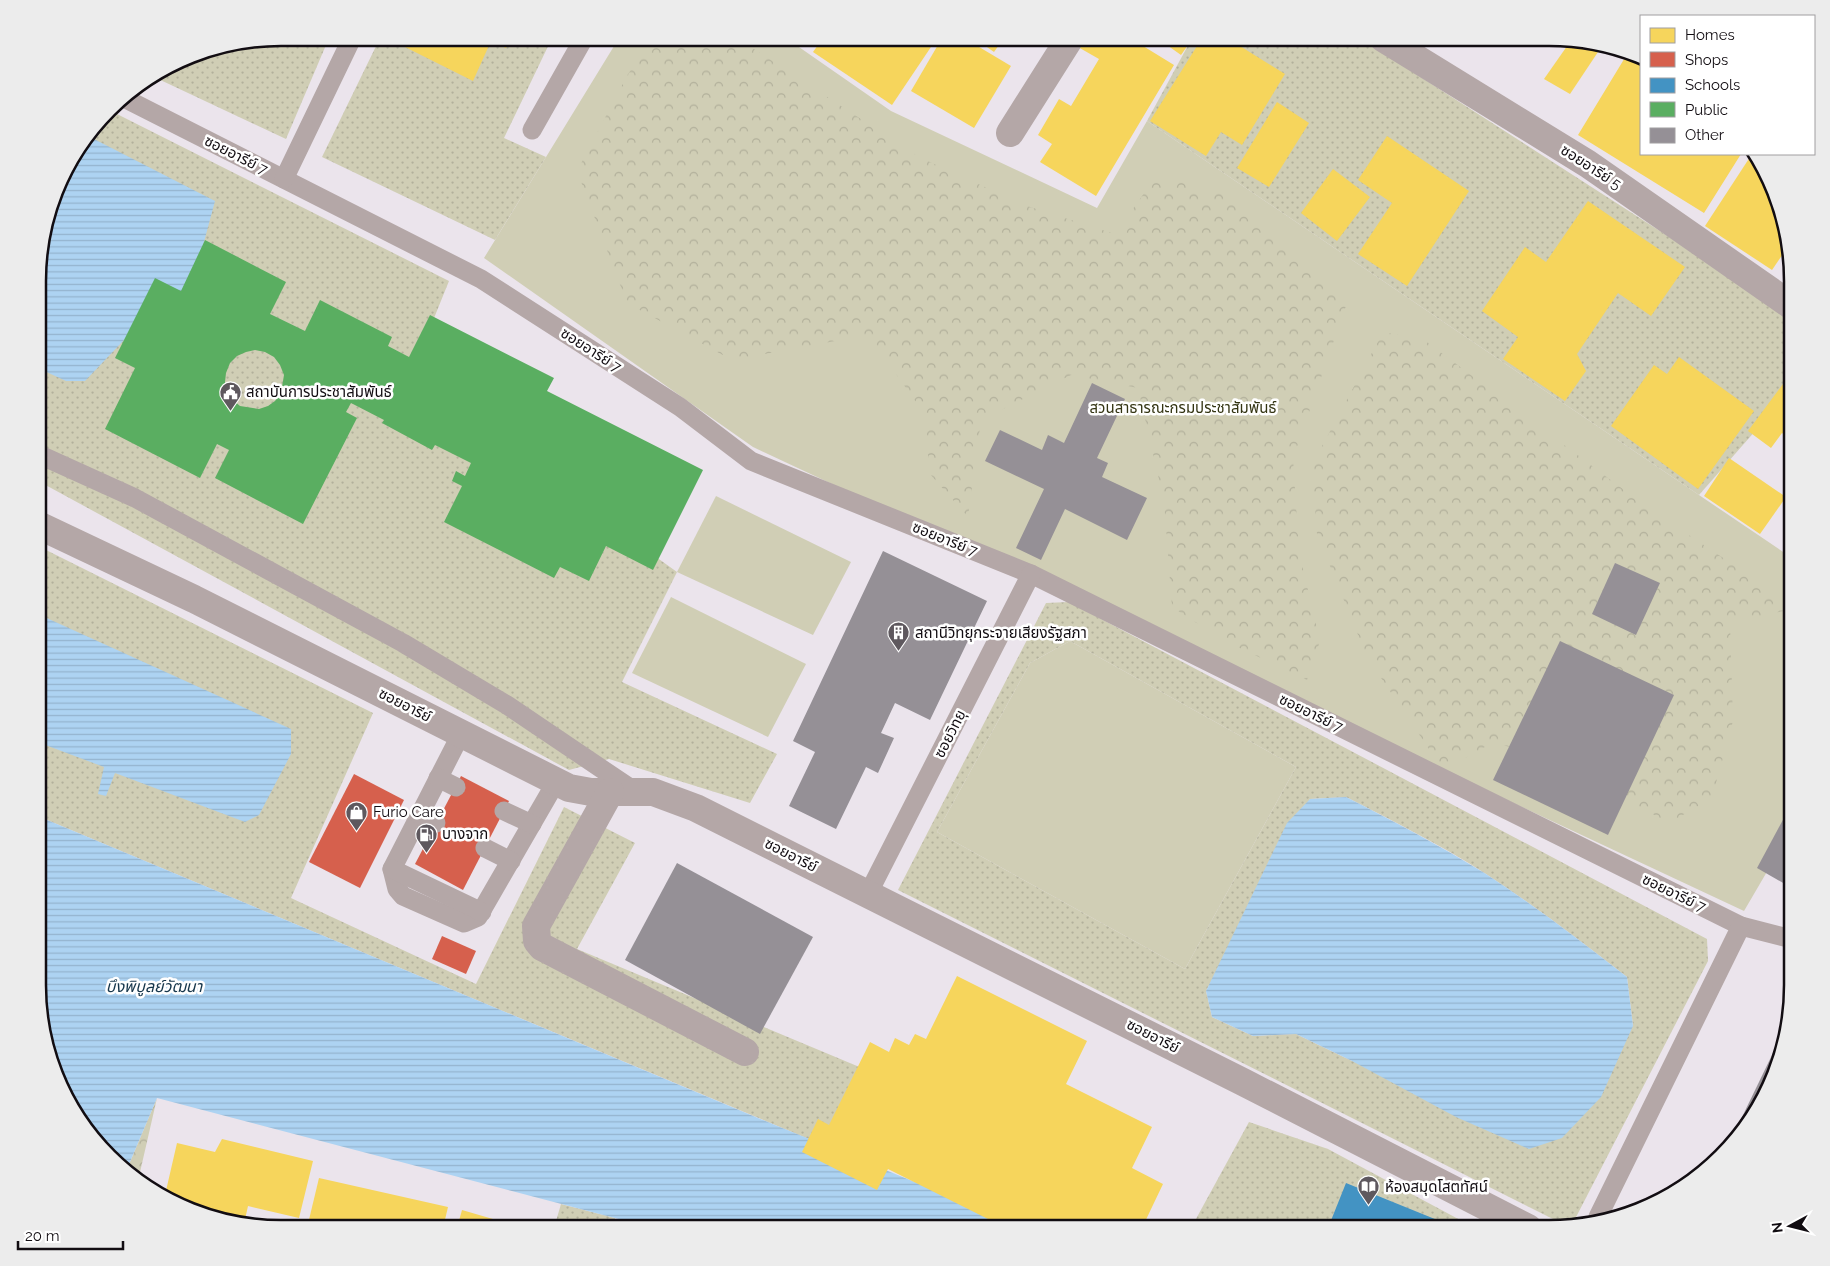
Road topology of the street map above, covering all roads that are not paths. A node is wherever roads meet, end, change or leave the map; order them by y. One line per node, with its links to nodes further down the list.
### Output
1 (348, 46): 8 (lane)
2 (579, 46): 6 (lane)
3 (1065, 46): 7 (street)
4 (1396, 46): 9 (street, ซอยอารีย์ 5)
5 (130, 101): 8 (lane, ซอยอารีย์ 7)
6 (532, 130)
7 (1010, 133)
8 (284, 179): 12 (lane, ซอยอารีย์ 7)
9 (1784, 300)
10 (46, 458): 17 (lane)
11 (46, 529): 13 (street, ซอยอารีย์)
12 (1031, 574): 24 (lane, ซอยวิทยุ); 25 (lane, ซอยอารีย์ 7)
13 (461, 734): 14 (lane); 15 (street, ซอยอารีย์)
14 (438, 778): 16 (lane); 19 (lane)
15 (556, 782): 17 (street, ซอยอารีย์); 21 (lane)
16 (456, 786)
17 (623, 792): 24 (street, ซอยอารีย์); 27 (street)
18 (504, 811): 21 (lane)
19 (419, 815): 20 (lane); 23 (lane)
20 (436, 823)
21 (532, 824): 23 (lane)
22 (485, 848): 23 (lane)
23 (511, 861)
24 (868, 894): 29 (street, ซอยอารีย์)
25 (1742, 926): 26 (lane, ซอยอารีย์ 7); 28 (lane)
26 (1784, 937)
27 (745, 1052)
28 (1599, 1214)
29 (1512, 1220)

